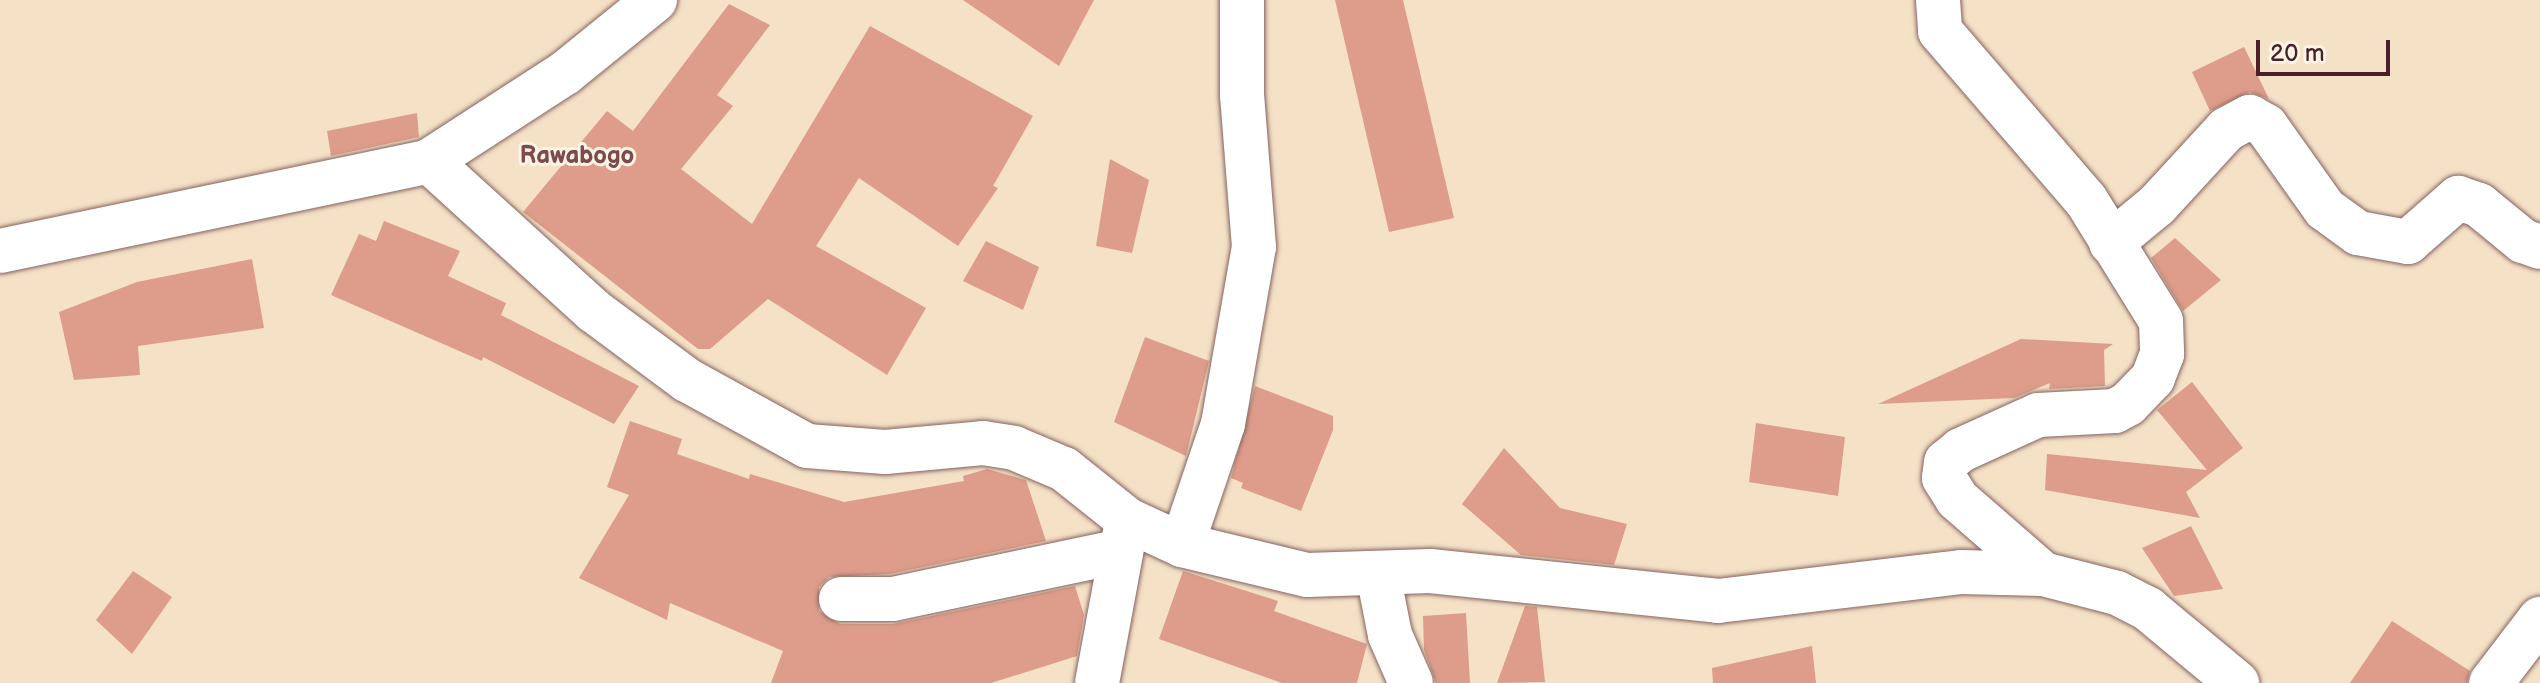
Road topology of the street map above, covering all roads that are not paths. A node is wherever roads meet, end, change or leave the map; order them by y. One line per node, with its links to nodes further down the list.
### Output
1 (655, 0): 4 (street)
2 (1242, 0): 9 (street)
3 (1938, 0): 5 (street)
4 (429, 161): 7 (street); 8 (street)
5 (2111, 243): 6 (street); 11 (street)
6 (2540, 247)
7 (0, 251)
8 (1124, 536): 9 (street); 12 (street); 14 (street)
9 (1182, 545): 10 (street)
10 (1378, 574): 11 (street); 15 (street)
11 (2043, 574): 16 (street)
12 (841, 599)
13 (2540, 619): 17 (street)
14 (1097, 683)
15 (1411, 683)
16 (2237, 683)
17 (2491, 683)

